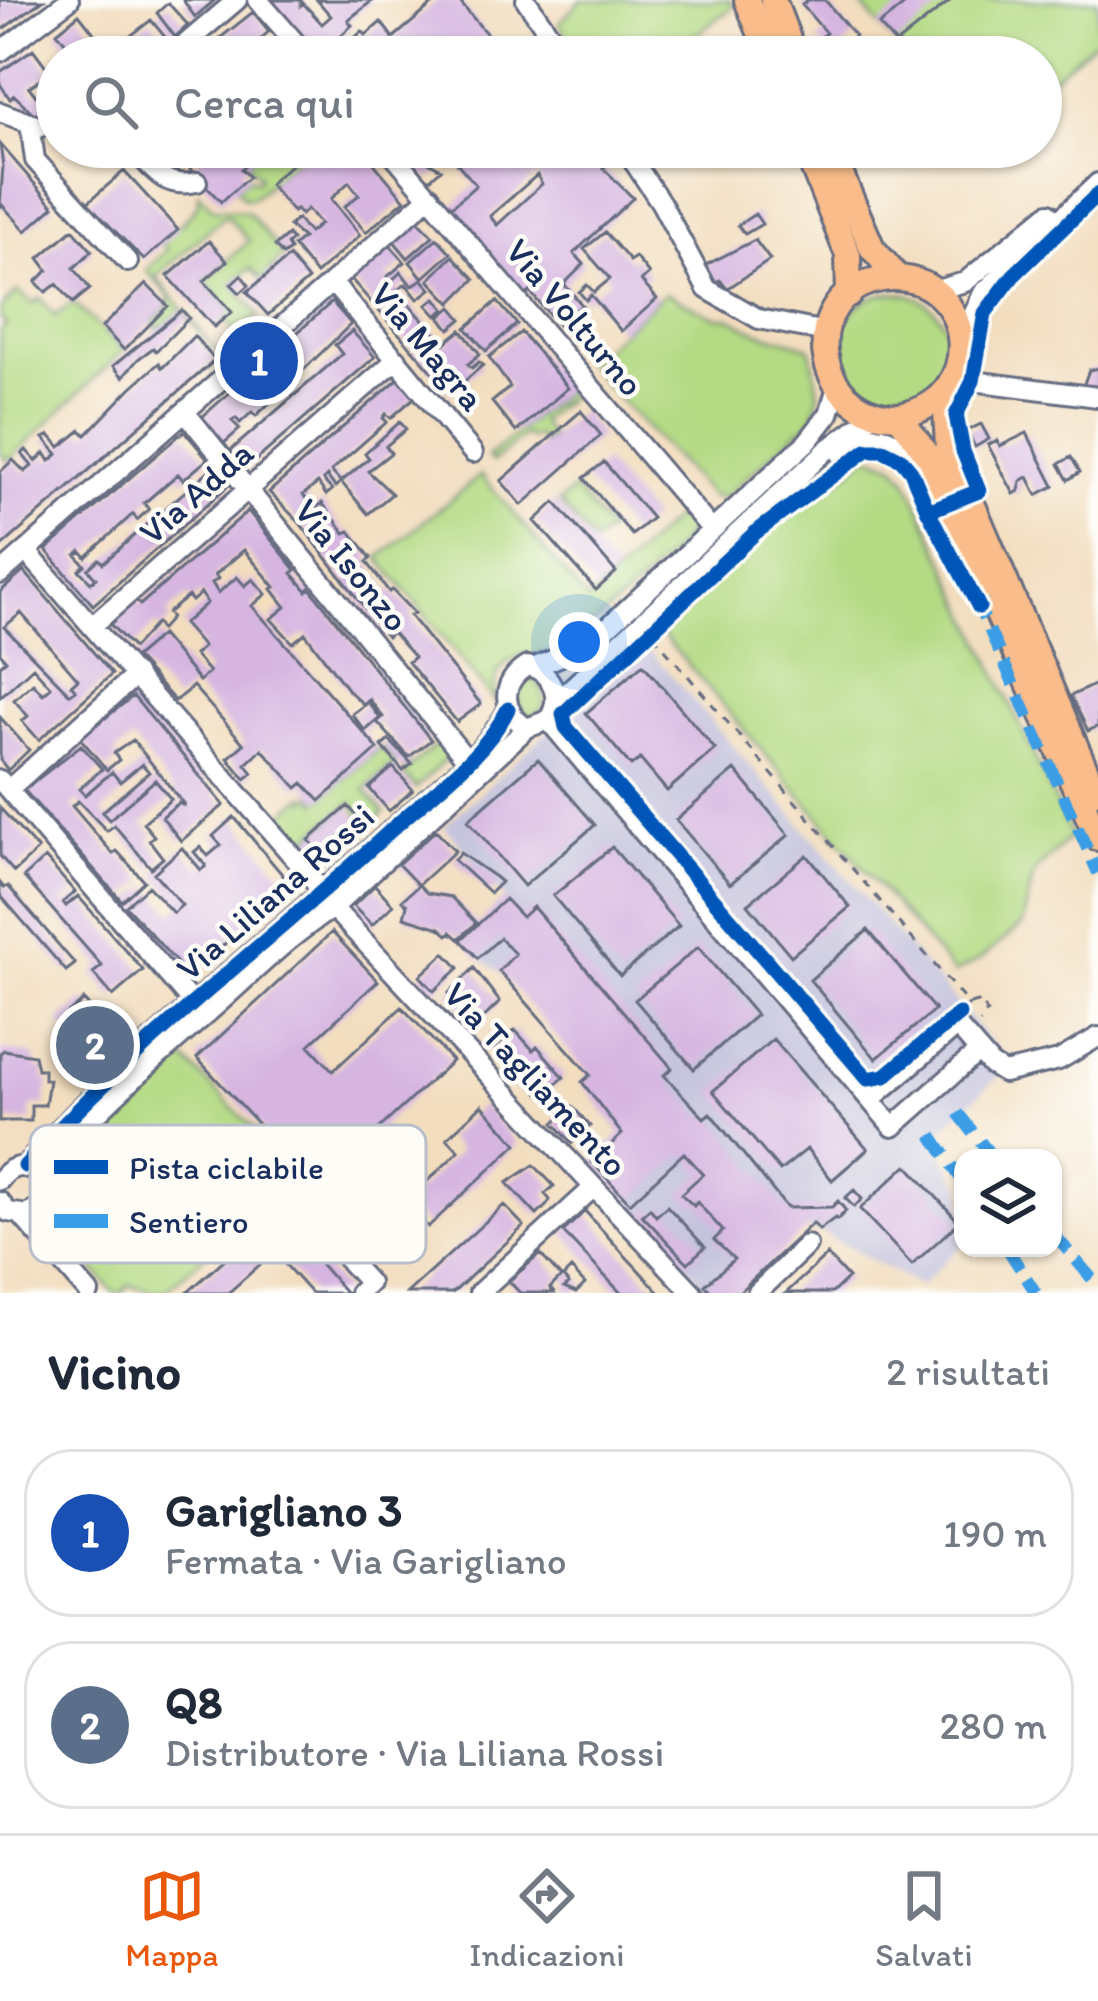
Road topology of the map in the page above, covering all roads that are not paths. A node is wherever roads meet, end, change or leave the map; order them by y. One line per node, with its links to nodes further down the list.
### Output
1 (68, 0): 12 (street)
2 (237, 0): 7 (street)
3 (259, 0): 8 (street)
4 (526, 0): 9 (street)
5 (747, 0): 10 (main road)
6 (773, 0): 11 (main road)
7 (195, 36)
8 (290, 36)
9 (551, 36)
10 (762, 36)
11 (787, 36)
12 (0, 52)
13 (0, 112): 14 (street)
14 (30, 123): 15 (street); 16 (street)
15 (36, 123)
16 (36, 161)
17 (42, 168): 26 (street)
18 (152, 168): 23 (street)
19 (405, 168): 25 (street, Via Volturno)
20 (638, 168): 31 (street)
21 (813, 168): 30 (main road)
22 (838, 168): 27 (main road)
23 (197, 182)
24 (1098, 182): 29 (street); 32 (street)
25 (430, 196): 28 (street); 43 (street, Via Volturno)
26 (128, 262)
27 (898, 278): 29 (main road); 30 (main road)
28 (332, 283): 33 (street, Via Magra); 38 (street)
29 (933, 291): 32 (main road)
30 (848, 295): 31 (main road)
31 (826, 332): 35 (main road)
32 (962, 342): 36 (main road)
33 (397, 359): 40 (street, Via Magra); 41 (street, Via Adda)
34 (973, 381): 37 (street)
35 (837, 387): 39 (main road); 43 (street)
36 (945, 392): 39 (main road); 55 (main road)
37 (1098, 397)
38 (185, 412): 41 (street, Via Isonzo); 44 (street)
39 (887, 415): 42 (street, Via Liliana Rossi); 45 (main road)
40 (473, 453)
41 (249, 489): 47 (street, Via Adda); 53 (street, Via Isonzo)
42 (768, 503): 45 (street); 51 (street, Via Liliana Rossi)
43 (712, 530): 48 (street)
44 (26, 551): 46 (street); 47 (street, Via Tagliamento)
45 (972, 561): 56 (main road)
46 (0, 574)
47 (92, 626): 49 (street, Via Tagliamento)
48 (535, 667): 50 (street, Via Liliana Rossi); 51 (street)
49 (136, 676): 54 (street); 57 (street, Via Tagliamento)
50 (508, 709): 52 (street); 53 (street, Via Liliana Rossi)
51 (552, 711): 52 (street, Via Liliana Rossi); 61 (street)
52 (527, 728): 57 (street, Via Liliana Rossi)
53 (466, 760): 57 (street, Via Liliana Rossi)
54 (4, 784): 58 (street)
55 (1098, 800)
56 (1098, 838)
57 (327, 901): 58 (street, Via Liliana Rossi); 63 (street, Via Liliana Rossi); 66 (street, Via Tagliamento)
58 (193, 1004): 62 (street, Via Liliana Rossi)
59 (1098, 1037): 60 (street)
60 (978, 1052): 61 (street); 61 (street)
61 (870, 1100)
62 (62, 1125)
63 (86, 1125)
64 (30, 1171): 65 (street, Via Liliana Rossi)
65 (0, 1180)
66 (593, 1188): 70 (street); 75 (street, Via Tagliamento)
67 (808, 1245): 76 (street)
68 (60, 1263): 71 (street)
69 (351, 1263): 72 (street)
70 (496, 1276): 73 (street); 74 (street)
71 (88, 1293)
72 (358, 1293)
73 (479, 1293)
74 (512, 1293)
75 (693, 1293)
76 (757, 1293)

